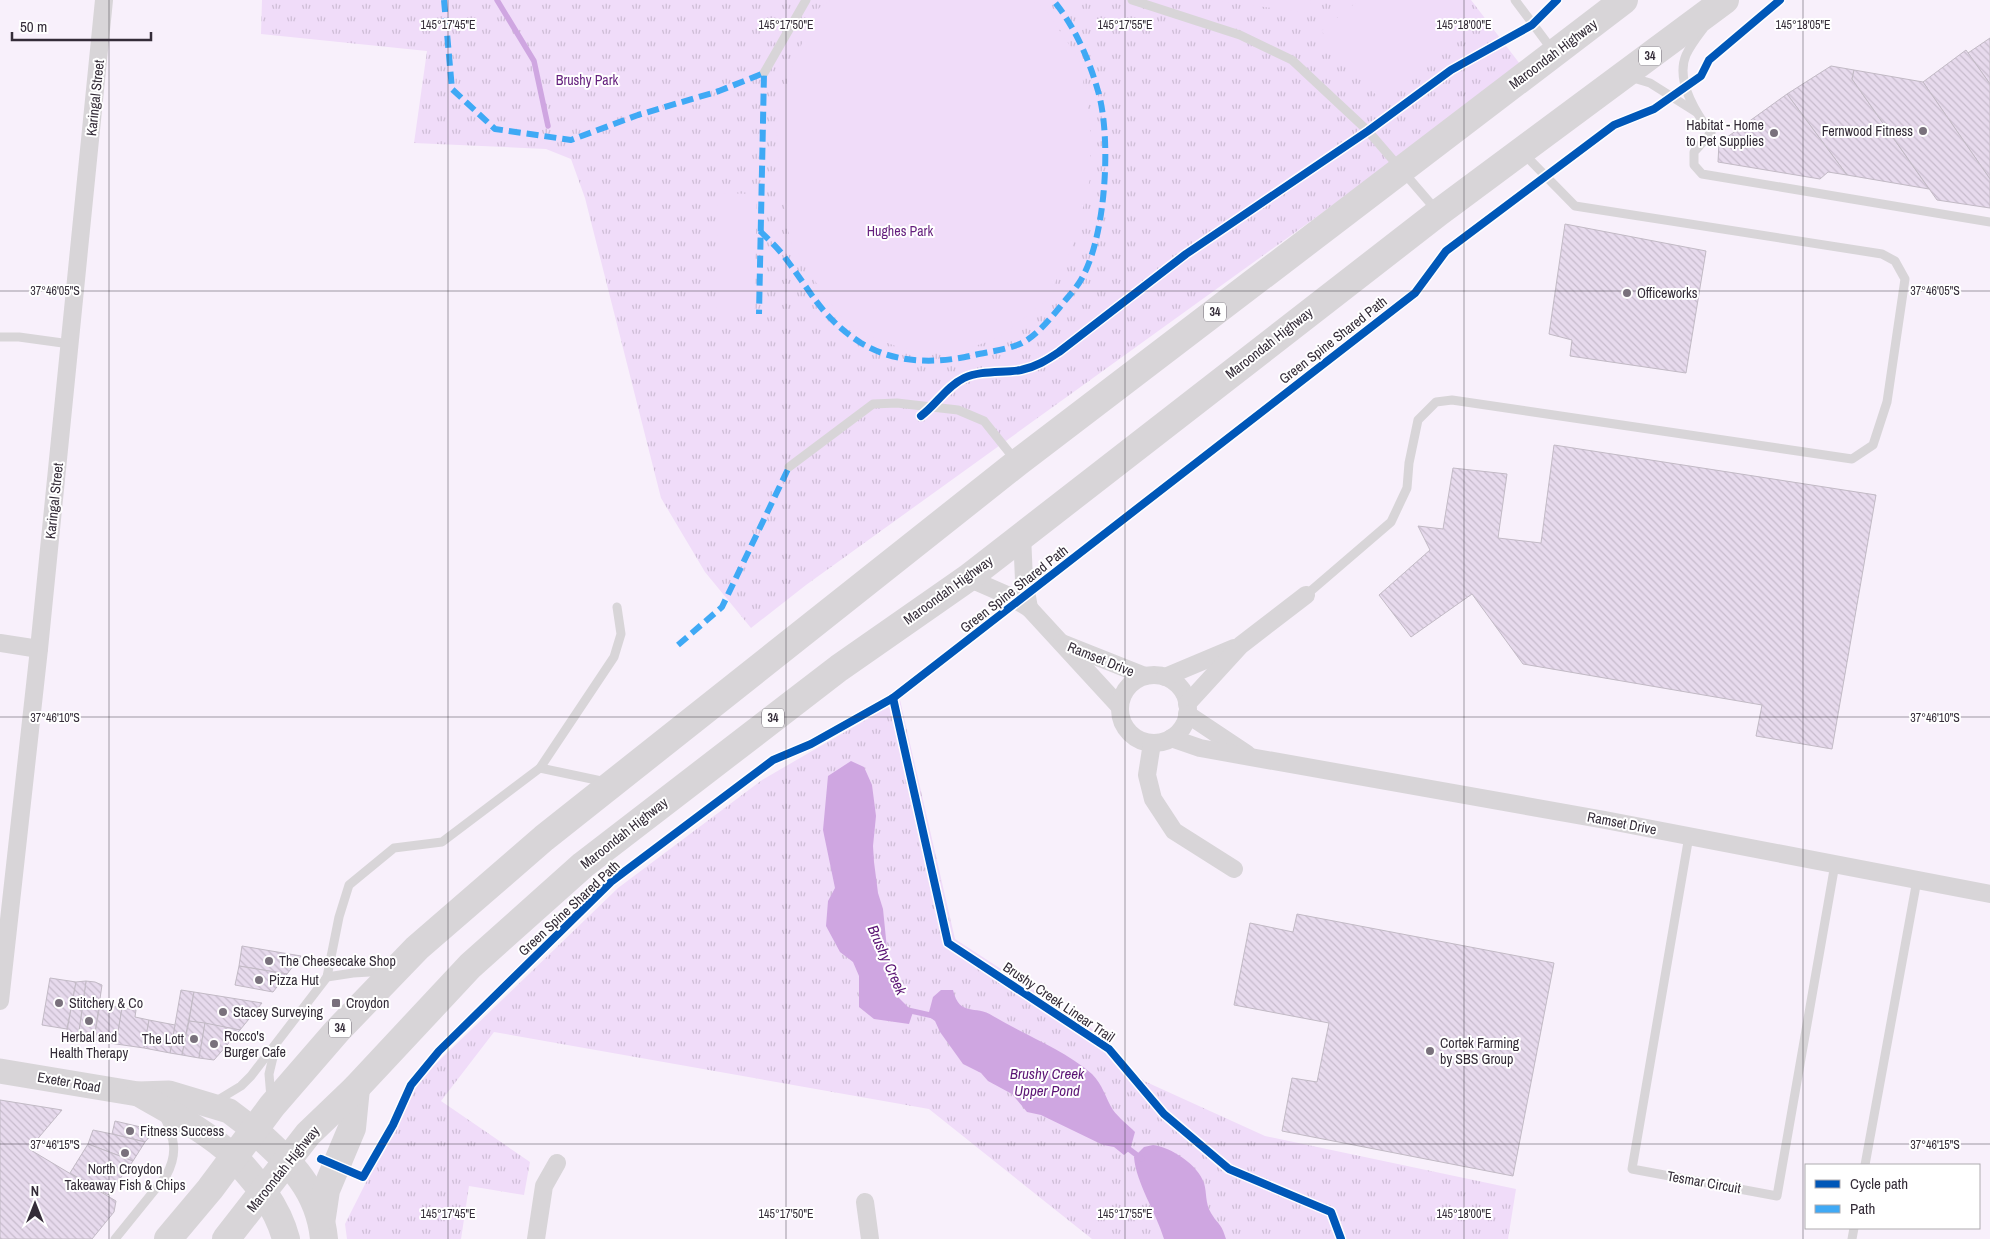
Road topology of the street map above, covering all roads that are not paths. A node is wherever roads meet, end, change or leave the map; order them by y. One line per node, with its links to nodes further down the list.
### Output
1 (104, 0): 16 (street, Karingal Street)
2 (806, 0): 8 (lane)
3 (1132, 0): 12 (lane)
4 (1515, 0): 7 (lane)
5 (1624, 0): 7 (main road, Maroondah Highway / 34)
6 (1722, 2): 9 (main road, Maroondah Highway / 34); 10 (lane)
7 (1555, 53): 12 (main road, Maroondah Highway / 34)
8 (764, 73)
9 (1624, 76): 10 (lane); 11 (main road, Maroondah Highway / 34)
10 (1696, 112): 14 (lane)
11 (1522, 152): 13 (main road, Maroondah Highway / 34); 21 (lane)
12 (1402, 170): 13 (lane); 17 (main road, Maroondah Highway / 34)
13 (1438, 213): 19 (main road, Maroondah Highway / 34)
14 (1990, 222)
15 (0, 337): 16 (lane)
16 (70, 344): 27 (street, Karingal Street)
17 (1017, 463): 18 (lane); 36 (main road, Maroondah Highway / 34)
18 (789, 467)
19 (1022, 535): 20 (main road, Maroondah Highway / 34); 23 (street)
20 (968, 578): 23 (street, Ramset Drive); 47 (main road, Maroondah Highway / 34)
21 (1306, 595): 26 (street)
22 (616, 607): 35 (lane)
23 (1029, 608): 24 (street, Ramset Drive)
24 (1057, 641): 28 (street, Ramset Drive); 30 (street, Ramset Drive)
25 (0, 643): 27 (street)
26 (1241, 645): 29 (street); 31 (street)
27 (39, 649): 44 (street, Karingal Street)
28 (1144, 676): 29 (street); 30 (street)
29 (1165, 677): 31 (street)
30 (1120, 707): 33 (street)
31 (1187, 709): 32 (street); 34 (street, Ramset Drive)
32 (1171, 738): 33 (street); 34 (street, Ramset Drive)
33 (1152, 743): 39 (street)
34 (1253, 758): 37 (street, Ramset Drive)
35 (540, 768): 36 (lane); 43 (lane)
36 (612, 784): 42 (main road, Maroondah Highway / 34)
37 (1689, 836): 38 (street, Ramset Drive); 38 (lane, Tesmar Circuit)
38 (1835, 864): 40 (street, Ramset Drive)
39 (1234, 869)
40 (1917, 880): 41 (street, Ramset Drive); 56 (lane)
41 (1990, 894)
42 (394, 971): 43 (lane); 51 (main road, Maroondah Highway / 34)
43 (327, 977): 45 (lane)
44 (0, 1001)
45 (275, 1046): 49 (lane); 51 (lane)
46 (0, 1071): 48 (main road, Exeter Road)
47 (356, 1088): 54 (main road, Maroondah Highway / 34); 59 (main road)
48 (138, 1094): 49 (main road, Exeter Road); 50 (main road, Exeter Road)
49 (210, 1104): 52 (main road, Exeter Road)
50 (160, 1106): 53 (main road, Exeter Road); 60 (lane)
51 (272, 1106): 52 (main road, Maroondah Highway / 34)
52 (254, 1130): 53 (main road, Maroondah Highway / 34); 54 (main road)
53 (233, 1156): 57 (main road); 61 (main road, Maroondah Highway / 34)
54 (288, 1162): 57 (main road, Maroondah Highway / 34); 59 (main road)
55 (558, 1163): 64 (street)
56 (1865, 1164)
57 (265, 1192): 62 (main road, Maroondah Highway / 34); 63 (main road)
58 (865, 1202): 65 (street)
59 (323, 1228)
60 (115, 1239)
61 (168, 1239)
62 (226, 1239)
63 (286, 1239)
64 (536, 1239)
65 (870, 1239)

